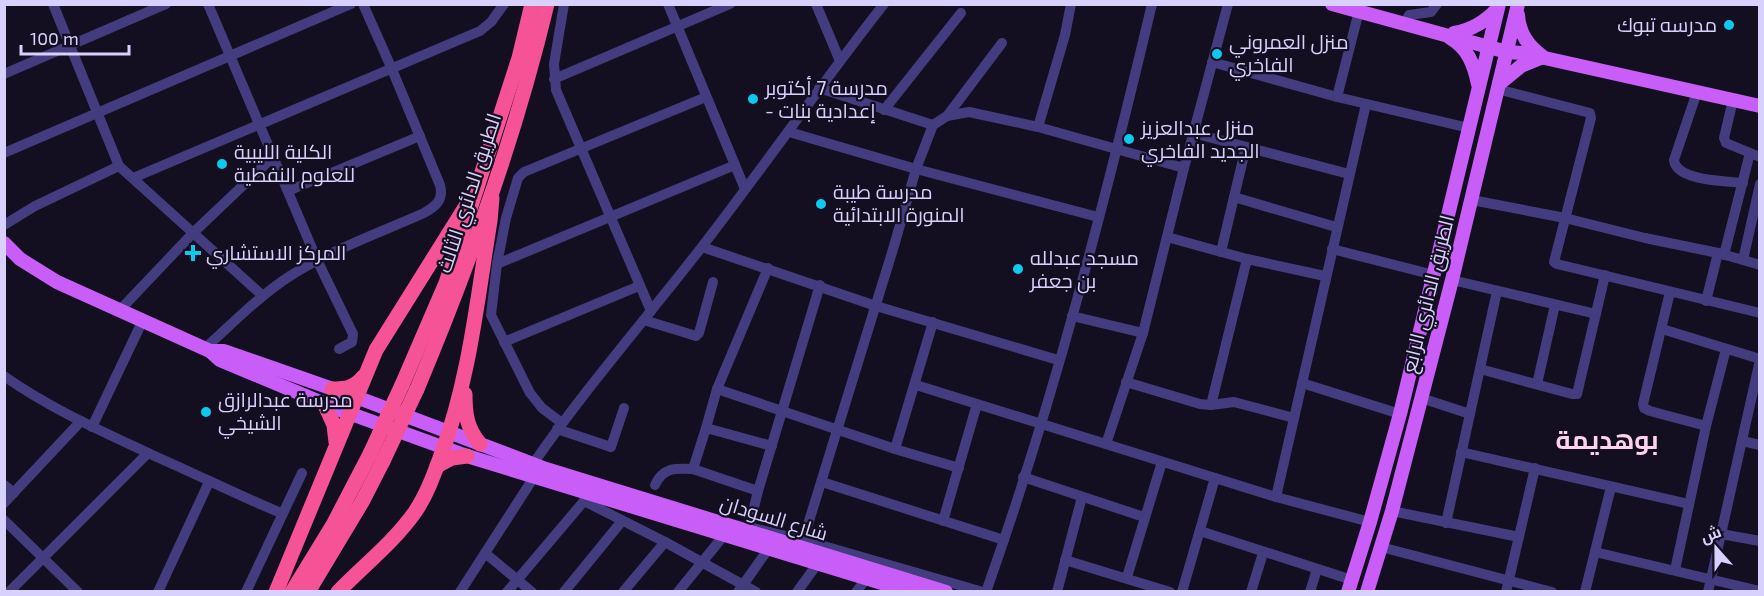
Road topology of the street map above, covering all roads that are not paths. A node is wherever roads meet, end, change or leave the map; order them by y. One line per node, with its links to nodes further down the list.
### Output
1 (53, 4): 28 (street)
2 (166, 4): 28 (street)
3 (208, 4): 30 (street)
4 (351, 4): 30 (street)
5 (363, 4): 34 (street)
6 (504, 4): 34 (street)
7 (532, 4): 71 (highway, الطريق الدائري الثالث)
8 (547, 4): 74 (highway, الطريق الدائري الثالث)
9 (564, 4): 36 (street)
10 (668, 4): 24 (street)
11 (730, 4): 24 (street)
12 (816, 4): 32 (street)
13 (884, 4): 32 (street)
14 (1071, 4): 51 (street)
15 (1152, 4): 58 (street)
16 (1228, 4): 33 (street)
17 (1332, 4): 21 (main road)
18 (1437, 4): 23 (street)
19 (1499, 6): 25 (main road); 27 (main road, الطريق الدائري الرابع)
20 (1518, 6): 29 (main road, الطريق الدائري الرابع); 31 (main road)
21 (1366, 10): 23 (main road); 42 (street)
22 (961, 12): 46 (street)
23 (1408, 24): 25 (main road)
24 (678, 27): 36 (street); 41 (street)
25 (1450, 34): 27 (main road); 37 (main road)
26 (1002, 43): 48 (street)
27 (1489, 44): 29 (main road); 37 (main road, الطريق الدائري الرابع)
28 (71, 45): 35 (street); 47 (street)
29 (1508, 49): 31 (main road); 39 (main road, الطريق الدائري الرابع)
30 (230, 57): 47 (street); 49 (street)
31 (1544, 57): 39 (main road); 40 (main road)
32 (840, 61): 38 (street)
33 (1212, 62): 42 (street); 54 (street)
34 (391, 67): 49 (street); 55 (street)
35 (4, 74)
36 (554, 79): 57 (street)
37 (1479, 87): 52 (main road, الطريق الدائري الرابع)
38 (819, 88): 46 (street); 53 (street)
39 (1498, 88): 75 (main road, الطريق الدائري الرابع); 78 (street)
40 (1697, 92): 43 (main road); 68 (street)
41 (706, 97): 57 (street); 62 (street)
42 (1337, 97): 44 (street)
43 (1733, 100): 45 (main road); 60 (street)
44 (1366, 104): 52 (street); 66 (street)
45 (1760, 106)
46 (884, 110): 50 (street)
47 (97, 112): 59 (street); 63 (street)
48 (947, 116): 50 (street); 51 (street)
49 (259, 124): 61 (street); 67 (street)
50 (933, 125): 65 (street)
51 (1038, 127): 58 (street)
52 (1469, 128): 94 (main road, الطريق الدائري الرابع)
53 (789, 132): 65 (street); 70 (street)
54 (1193, 133): 56 (street); 64 (street)
55 (420, 136): 72 (street); 89 (street)
56 (1246, 147): 66 (street); 73 (street)
57 (580, 149): 77 (street); 91 (street)
58 (1117, 149): 64 (street); 76 (street)
59 (4, 153)
60 (1755, 155): 68 (street)
61 (273, 157): 72 (street); 81 (street)
62 (735, 165): 70 (street); 77 (street)
63 (119, 166): 67 (street); 79 (street)
64 (1184, 168): 82 (street)
65 (916, 169): 76 (street); 106 (street)
66 (1348, 174): 80 (street)
67 (133, 178): 81 (street)
68 (1743, 183): 87 (street)
69 (1760, 184): 90 (street)
70 (745, 189): 84 (street)
71 (476, 190): 126 (highway); 132 (highway, الطريق الدائري الثالث)
72 (288, 191): 89 (street)
73 (1234, 197): 80 (street); 86 (street)
74 (492, 198): 125 (highway); 132 (highway, الطريق الدائري الثالث)
75 (1472, 200): 78 (street); 97 (main road, الطريق الدائري الرابع)
76 (1098, 217): 111 (street)
77 (610, 218): 91 (street); 100 (street)
78 (1565, 218): 87 (street); 95 (street)
79 (4, 225)
80 (1336, 227): 85 (street)
81 (194, 232): 103 (street); 107 (street)
82 (1167, 237): 86 (street); 115 (street)
83 (4, 243): 107 (main road)
84 (702, 247): 93 (street); 110 (street)
85 (1332, 249): 94 (street); 96 (street)
86 (1221, 252): 88 (street)
87 (1721, 254): 90 (street); 104 (street)
88 (1247, 259): 96 (street); 139 (street)
89 (317, 260): 103 (street); 118 (street)
90 (1743, 260): 92 (street)
91 (497, 264): 116 (street)
92 (1760, 264)
93 (768, 268): 99 (street); 134 (street)
94 (1434, 275): 117 (main road, الطريق الدائري الرابع)
95 (1605, 275): 102 (street); 109 (street)
96 (1325, 276): 129 (street)
97 (1452, 279): 101 (street); 120 (main road, الطريق الدائري الرابع)
98 (713, 282): 110 (street)
99 (820, 285): 106 (street); 141 (street)
100 (639, 286): 110 (street); 116 (street)
101 (1497, 291): 105 (street); 124 (street)
102 (1670, 292): 104 (street); 114 (street)
103 (263, 296): 119 (street)
104 (1706, 300): 108 (street)
105 (1554, 305): 109 (street); 130 (street)
106 (876, 306): 113 (street); 152 (street)
107 (119, 311): 112 (main road)
108 (1760, 313)
109 (1596, 314): 130 (street)
110 (648, 316): 148 (street)
111 (1072, 316): 115 (street); 123 (street)
112 (143, 320): 119 (main road); 150 (street)
113 (933, 322): 123 (street); 131 (street)
114 (1662, 330): 121 (street); 149 (street)
115 (1143, 333): 128 (street)
116 (504, 342): 148 (street)
117 (1417, 345): 120 (main road); 143 (main road, الطريق الدائري الرابع)
118 (339, 348)
119 (208, 349): 133 (main road); 137 (main road)
120 (1434, 349): 136 (main road, الطريق الدائري الرابع)
121 (1726, 349): 122 (street); 149 (street)
122 (1760, 359): 154 (street)
123 (1058, 360): 147 (street)
124 (1480, 369): 130 (street); 144 (street)
125 (466, 370): 153 (highway); 155 (highway)
126 (367, 372): 133 (highway); 135 (highway)
127 (4, 376): 146 (street)
128 (1126, 382): 139 (street); 156 (street)
129 (1302, 383): 143 (street); 145 (street)
130 (1537, 384)
131 (916, 385): 138 (street); 161 (street)
132 (410, 387): 165 (highway, bridge)
133 (332, 389): 135 (main road)
134 (717, 389): 141 (street); 151 (street)
135 (356, 397): 142 (highway); 153 (main road)
136 (1421, 398): 144 (street); 187 (main road, الطريق الدائري الرابع)
137 (324, 403): 142 (main road); 157 (highway)
138 (977, 404): 147 (street); 168 (street)
139 (1211, 405): 145 (street)
140 (624, 408): 148 (street)
141 (782, 410): 152 (street); 159 (street)
142 (350, 414): 157 (highway); 160 (main road)
143 (1400, 414): 193 (main road, الطريق الدائري الرابع)
144 (1470, 414): 162 (street)
145 (1294, 418): 183 (street)
146 (81, 422): 150 (street); 181 (street)
147 (1040, 424): 156 (street); 173 (street)
148 (560, 426): 171 (street)
149 (1706, 426): 185 (street)
150 (92, 427): 163 (street)
151 (706, 428): 159 (street); 170 (street)
152 (838, 430): 161 (street); 176 (street)
153 (449, 433): 155 (main road); 160 (highway)
154 (1742, 441): 158 (street); 197 (street)
155 (480, 444): 171 (main road)
156 (1106, 444): 166 (street)
157 (336, 445): 226 (highway)
158 (1760, 445)
159 (772, 446): 180 (street)
160 (444, 448): 164 (main road); 167 (highway)
161 (896, 449): 168 (street)
162 (1461, 452): 169 (street); 194 (street)
163 (148, 453): 175 (street); 208 (street)
164 (467, 456): 167 (highway); 171 (main road)
165 (377, 458): 227 (highway); 228 (highway)
166 (1162, 462): 174 (street); 189 (street)
167 (437, 466): 229 (highway)
168 (959, 468): 192 (street)
169 (1535, 468): 179 (street); 198 (street)
170 (693, 469): 178 (street); 180 (street)
171 (533, 471): 186 (main road, شارع السودان); 205 (street)
172 (302, 472): 188 (street)
173 (1023, 477): 182 (street); 199 (street)
174 (1215, 478): 183 (street); 195 (street)
175 (209, 482): 188 (street); 224 (street)
176 (822, 482): 192 (street); 202 (street)
177 (4, 484): 181 (street)
178 (655, 485)
179 (1611, 487): 185 (street); 206 (street)
180 (758, 491): 202 (street)
181 (14, 493): 184 (street)
182 (1082, 497): 189 (street); 209 (street)
183 (1276, 497): 193 (street)
184 (4, 503)
185 (1689, 504): 213 (street)
186 (651, 506): 196 (main road, شارع السودان); 202 (main road, شارع السودان)
187 (1392, 510): 194 (street); 203 (main road, الطريق الدائري الرابع)
188 (281, 513): 225 (street)
189 (1144, 517): 214 (street)
190 (4, 520): 208 (street)
191 (622, 521): 201 (street); 216 (street); 233 (street)
192 (943, 521): 199 (street)
193 (1370, 522): 217 (main road, الطريق الدائري الرابع)
194 (1446, 523): 198 (street)
195 (1200, 531): 207 (street); 244 (street)
196 (725, 534): 204 (main road, شارع السودان); 210 (street)
197 (1721, 534): 200 (street); 219 (street)
198 (1519, 537): 218 (street)
199 (1004, 540): 241 (street)
200 (1760, 541)
201 (665, 542): 210 (street); 234 (street)
202 (802, 543): 240 (main road, شارع السودان); 241 (street)
203 (1381, 547): 218 (street); 247 (main road, الطريق الدائري الرابع)
204 (769, 548): 211 (main road, شارع السودان); 220 (street)
205 (484, 552): 216 (street); 230 (street)
206 (1595, 552): 213 (street); 249 (street)
207 (1263, 553): 212 (street); 245 (street)
208 (43, 558): 222 (street); 223 (street)
209 (1065, 560): 214 (street); 242 (street)
210 (702, 562): 220 (street); 235 (street)
211 (818, 563): 215 (main road, شارع السودان); 237 (street)
212 (1317, 569): 217 (street); 246 (street)
213 (1676, 570): 219 (street)
214 (1127, 577): 221 (street)
215 (867, 578): 238 (street); 239 (main road, شارع السودان)
216 (517, 579): 231 (street); 232 (street)
217 (1350, 586)
218 (1507, 586): 248 (street)
219 (1710, 586): 250 (street)
220 (740, 588): 236 (street)
221 (1154, 589): 243 (street)
222 (9, 591)
223 (78, 591)
224 (158, 591)
225 (246, 591)
226 (276, 591)
227 (292, 591)
228 (308, 591)
229 (338, 591)
230 (460, 591)
231 (507, 591)
232 (532, 591)
233 (564, 591)
234 (623, 591)
235 (678, 591)
236 (756, 591)
237 (797, 591)
238 (856, 591)
239 (911, 591)
240 (946, 591)
241 (984, 591)
242 (1057, 591)
243 (1170, 591)
244 (1182, 591)
245 (1251, 591)
246 (1310, 591)
247 (1367, 591)
248 (1552, 591)
249 (1585, 591)
250 (1760, 591)

